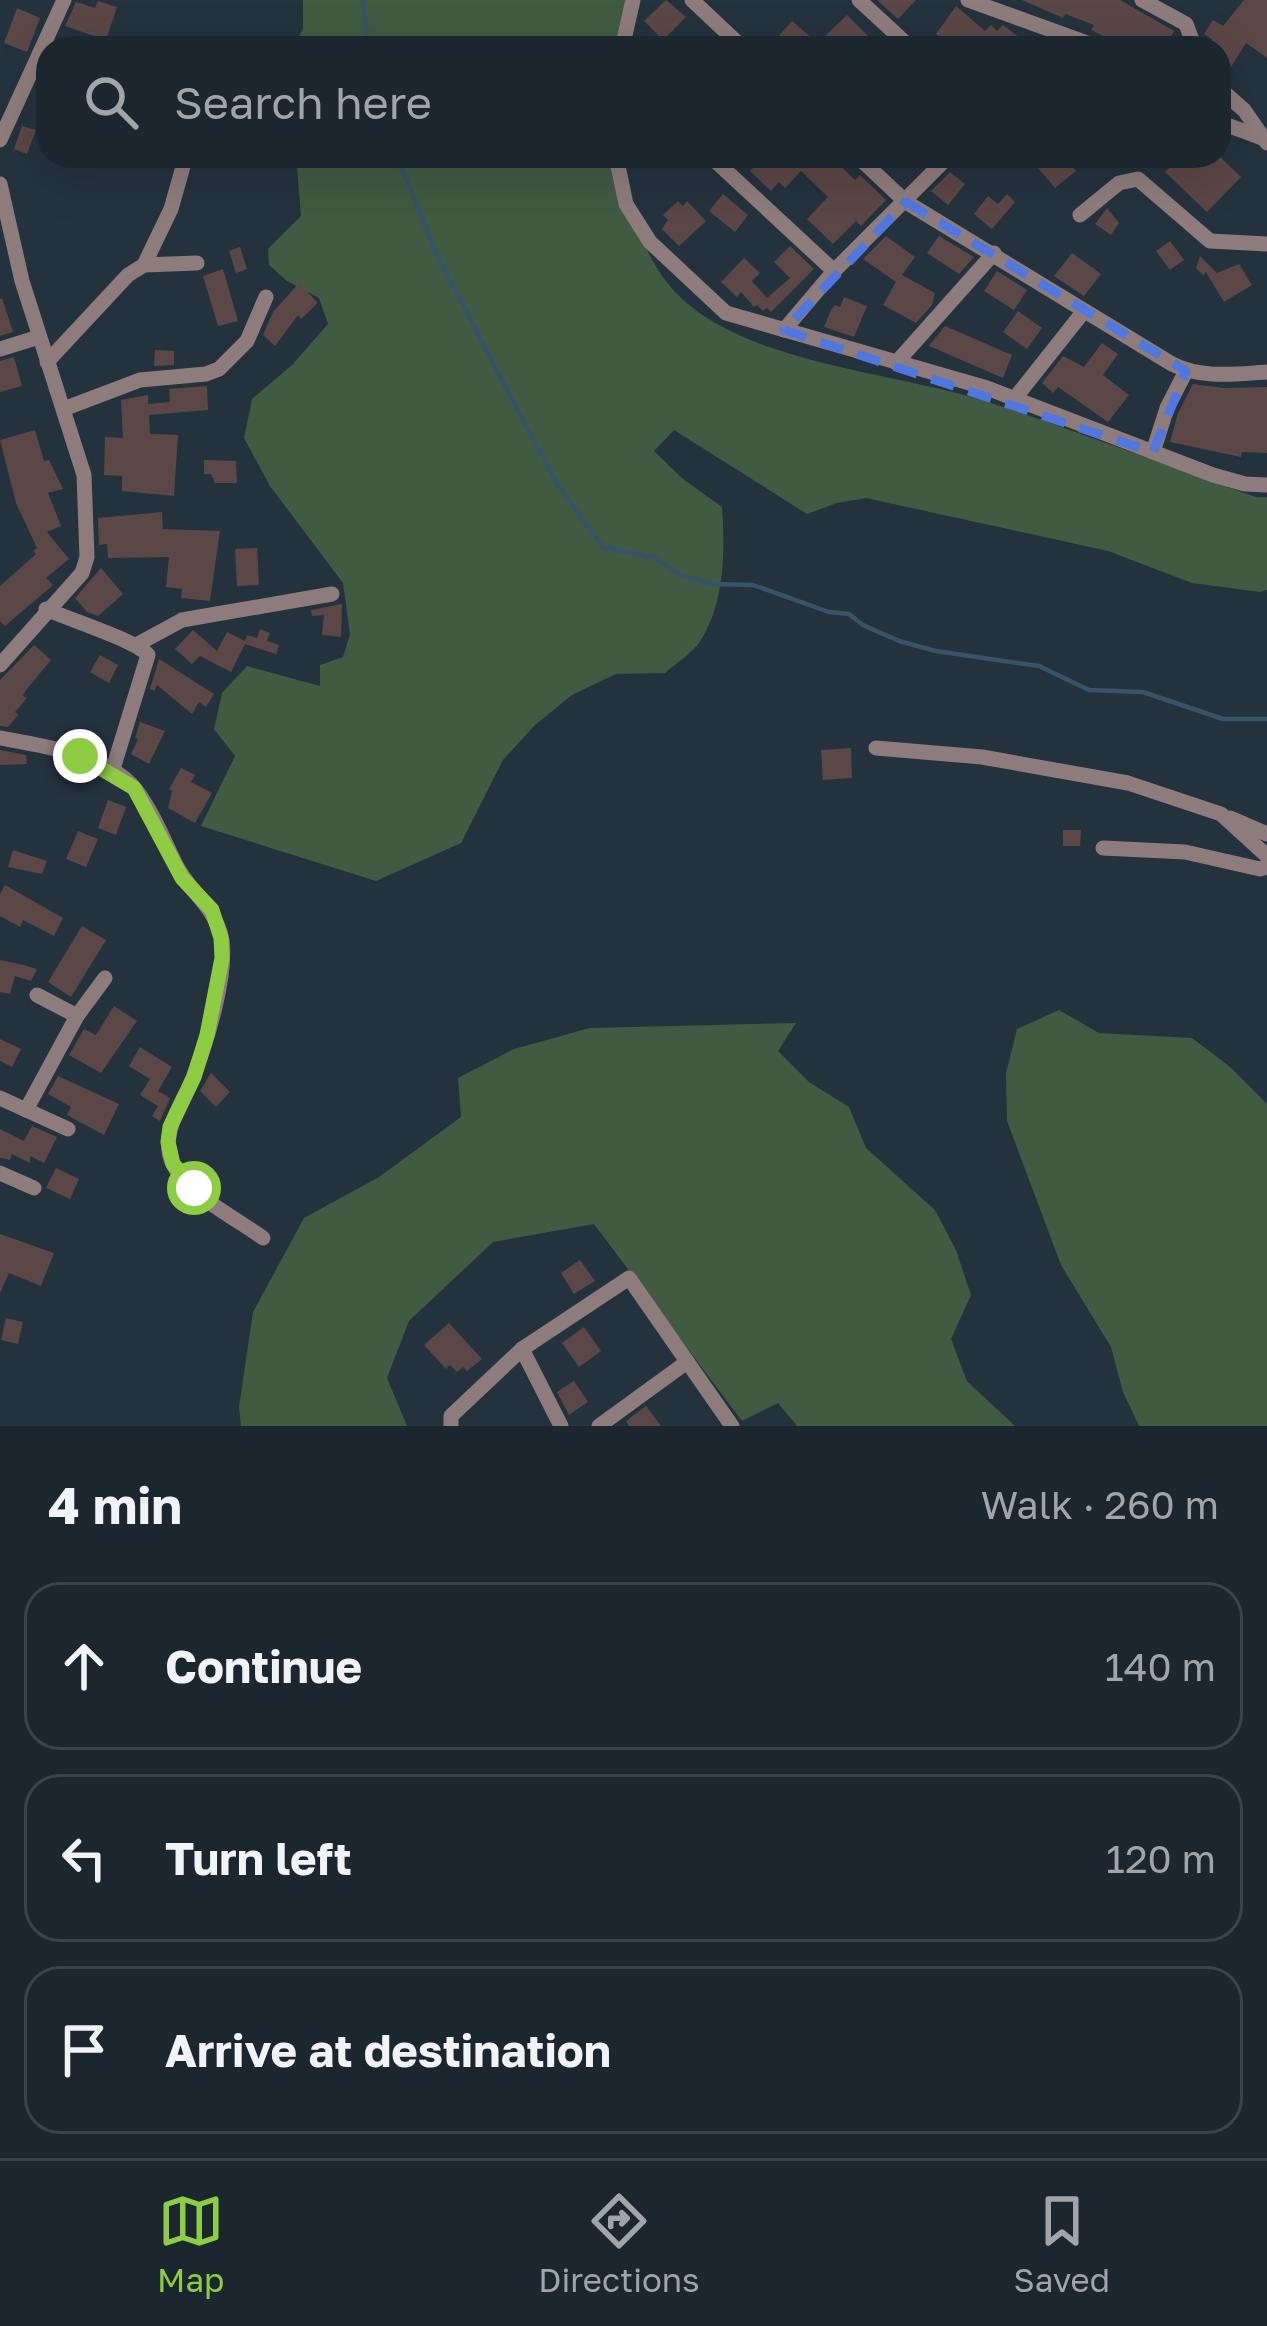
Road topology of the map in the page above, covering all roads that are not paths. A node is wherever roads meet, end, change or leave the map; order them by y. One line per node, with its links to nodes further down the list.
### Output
1 (64, 0): 7 (street)
2 (634, 0): 8 (street)
3 (692, 0): 9 (street)
4 (859, 0): 10 (street)
5 (968, 0): 11 (street)
6 (1142, 0): 12 (street)
7 (48, 36)
8 (625, 36)
9 (730, 36)
10 (897, 36)
11 (1068, 36)
12 (1191, 36)
13 (36, 61): 16 (street)
14 (1231, 99): 17 (street)
15 (1231, 127): 17 (street)
16 (0, 140)
17 (1265, 140)
18 (183, 168): 29 (street)
19 (618, 168): 33 (street)
20 (723, 168): 30 (street)
21 (870, 168): 24 (street)
22 (938, 168): 24 (street)
23 (0, 184): 34 (street)
24 (906, 202): 27 (street); 30 (street)
25 (1080, 215): 26 (street)
26 (1267, 244)
27 (994, 254): 32 (street); 37 (street)
28 (197, 263): 29 (street)
29 (144, 265): 36 (street)
30 (834, 272): 33 (street)
31 (266, 297): 41 (street)
32 (1084, 310): 38 (street); 40 (street)
33 (784, 330): 37 (street)
34 (39, 337): 35 (street); 36 (street)
35 (0, 350)
36 (47, 362): 41 (street)
37 (896, 364): 40 (street)
38 (1186, 371): 39 (street); 42 (street)
39 (1267, 372)
40 (1015, 398): 42 (street)
41 (66, 408): 45 (street)
42 (1153, 452): 43 (street)
43 (1267, 485)
44 (332, 594): 46 (street)
45 (46, 609): 46 (street); 47 (street)
46 (138, 644): 50 (street)
47 (0, 664)
48 (0, 738): 50 (street)
49 (876, 748): 51 (street)
50 (112, 772): 64 (street)
51 (1222, 814): 52 (street); 54 (street)
52 (1267, 834)
53 (1102, 848): 55 (street)
54 (1267, 856)
55 (1267, 868)
56 (105, 978): 58 (street)
57 (37, 995): 58 (street)
58 (77, 1016): 60 (street)
59 (0, 1098): 60 (street)
60 (26, 1110): 61 (street)
61 (68, 1130)
62 (0, 1173): 63 (street)
63 (34, 1188)
64 (263, 1238)
65 (522, 1349): 66 (street); 67 (street); 68 (street)
66 (687, 1362): 69 (street); 70 (street)
67 (452, 1426)
68 (561, 1426)
69 (599, 1426)
70 (732, 1426)

